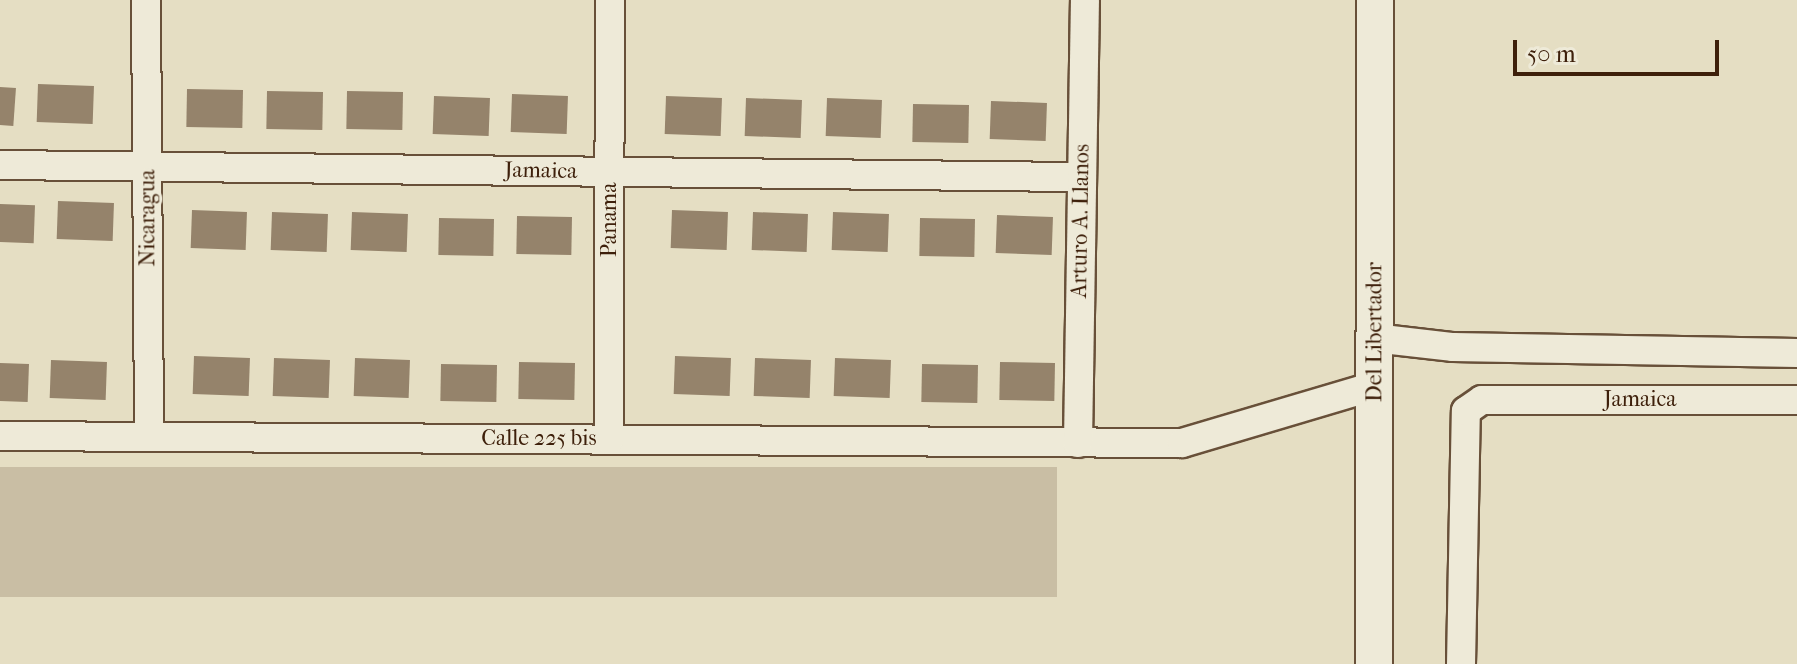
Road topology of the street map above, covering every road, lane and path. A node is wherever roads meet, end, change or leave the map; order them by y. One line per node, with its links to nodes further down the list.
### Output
1 (146, 0): 6 (street, Nicaragua)
2 (610, 0): 7 (street, Panama)
3 (1085, 0): 8 (street, Arturo A. Llanos)
4 (1375, 0): 9 (street, Del Libertador)
5 (0, 165): 6 (street, Jamaica)
6 (147, 166): 7 (street, Jamaica); 14 (street, Nicaragua)
7 (610, 172): 8 (street, Jamaica); 15 (street, Panama)
8 (1082, 177): 16 (street, Arturo A. Llanos)
9 (1374, 338): 10 (street); 11 (street, Del Libertador)
10 (1797, 353)
11 (1375, 386): 16 (street, Calle 225 bis); 17 (street, Del Libertador)
12 (1797, 400): 18 (street, Jamaica)
13 (0, 436): 14 (street, Calle 225 bis)
14 (149, 437): 15 (street, Calle 225 bis)
15 (609, 440): 16 (street, Calle 225 bis)
16 (1078, 443)
17 (1374, 664)
18 (1461, 664)

